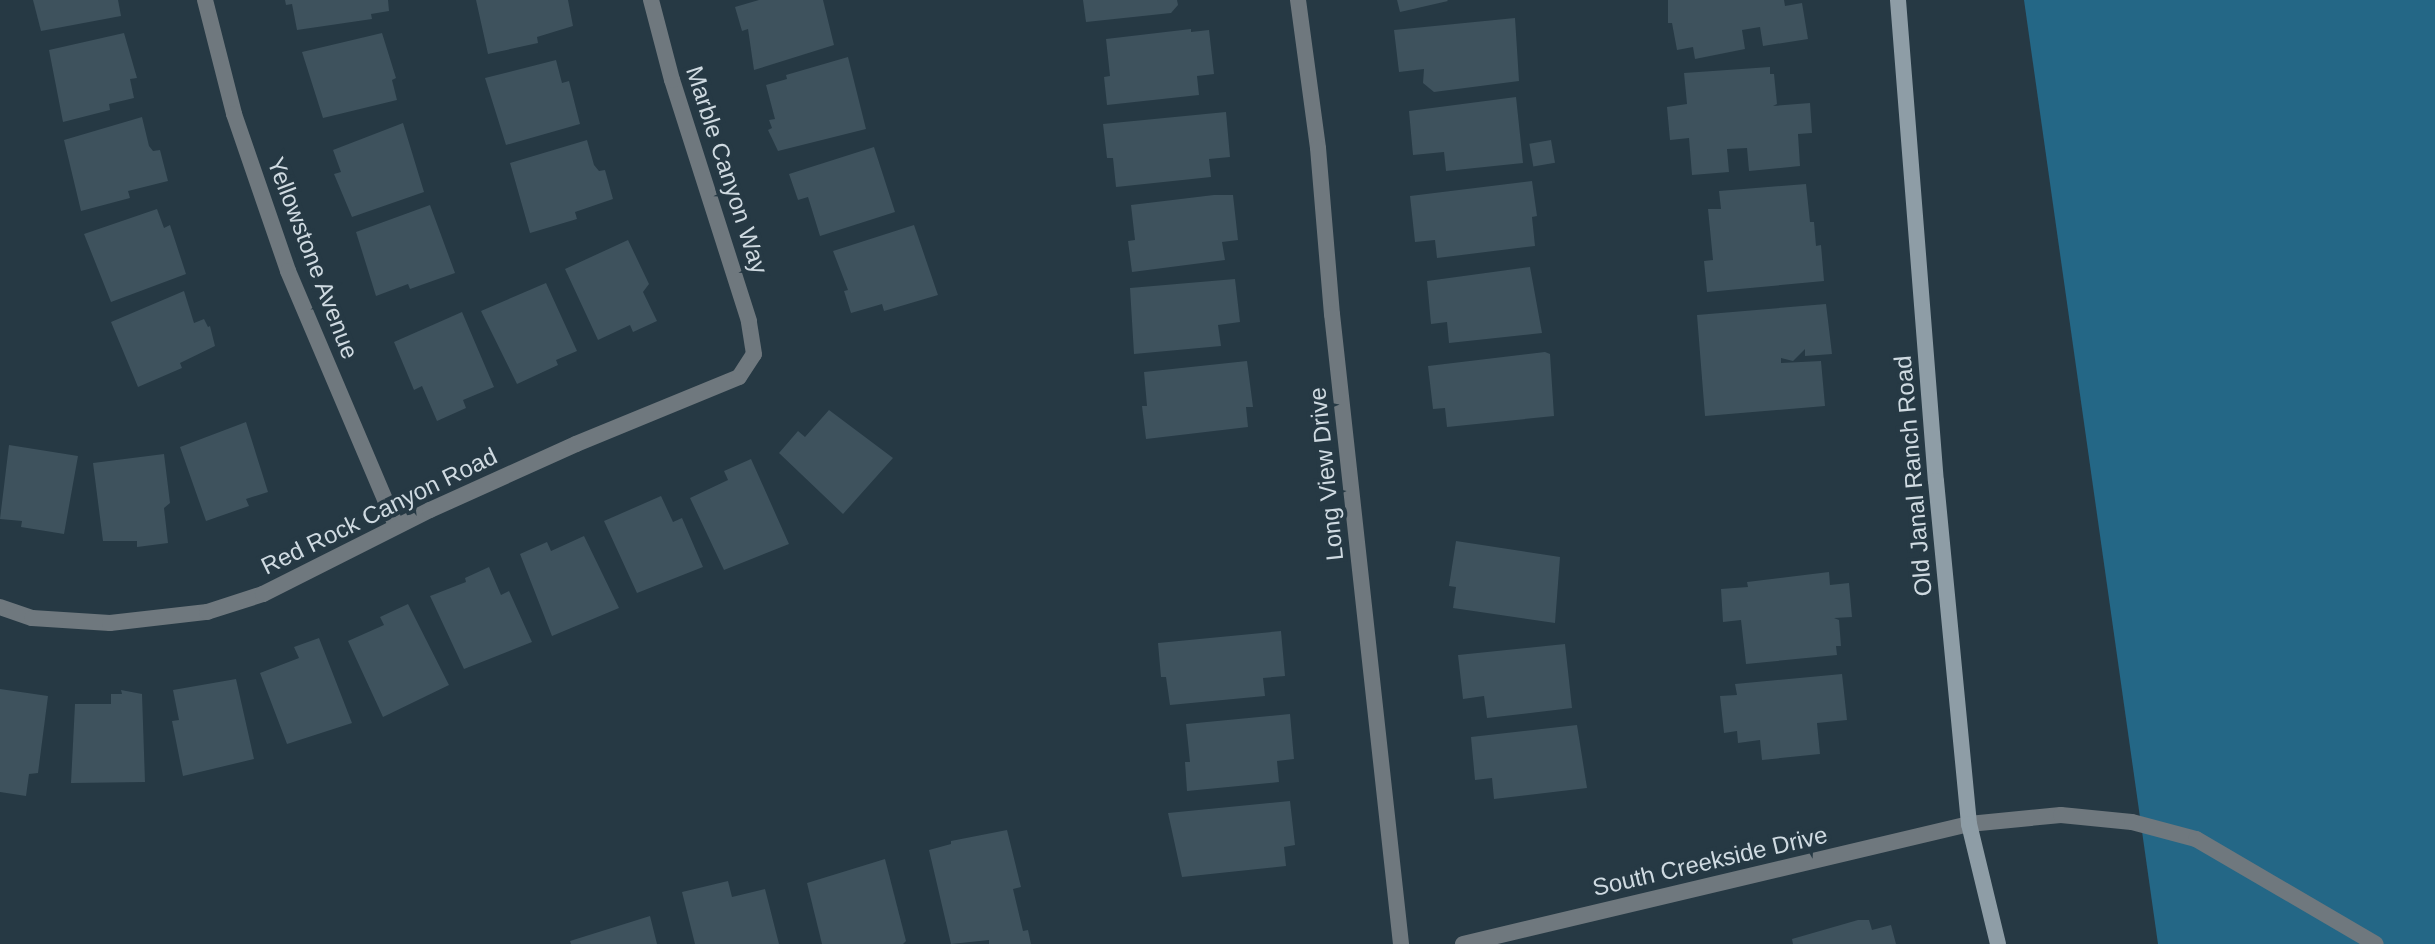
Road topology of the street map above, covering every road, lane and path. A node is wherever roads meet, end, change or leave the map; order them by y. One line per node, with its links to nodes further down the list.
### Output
1 (205, 0): 6 (street, Yellowstone Avenue)
2 (651, 0): 5 (street, Marble Canyon Way)
3 (1298, 0): 9 (street, Long View Drive)
4 (1898, 0): 8 (street, Old Janal Ranch Road)
5 (754, 354): 6 (street, Red Rock Canyon Road)
6 (396, 526): 7 (street, Red Rock Canyon Road)
7 (0, 607)
8 (1969, 824): 10 (street, South Creekside Drive); 11 (street, Old Janal Ranch Road); 12 (street, South Creekside Drive)
9 (1401, 944)
10 (1463, 944)
11 (1998, 944)
12 (2376, 944)

